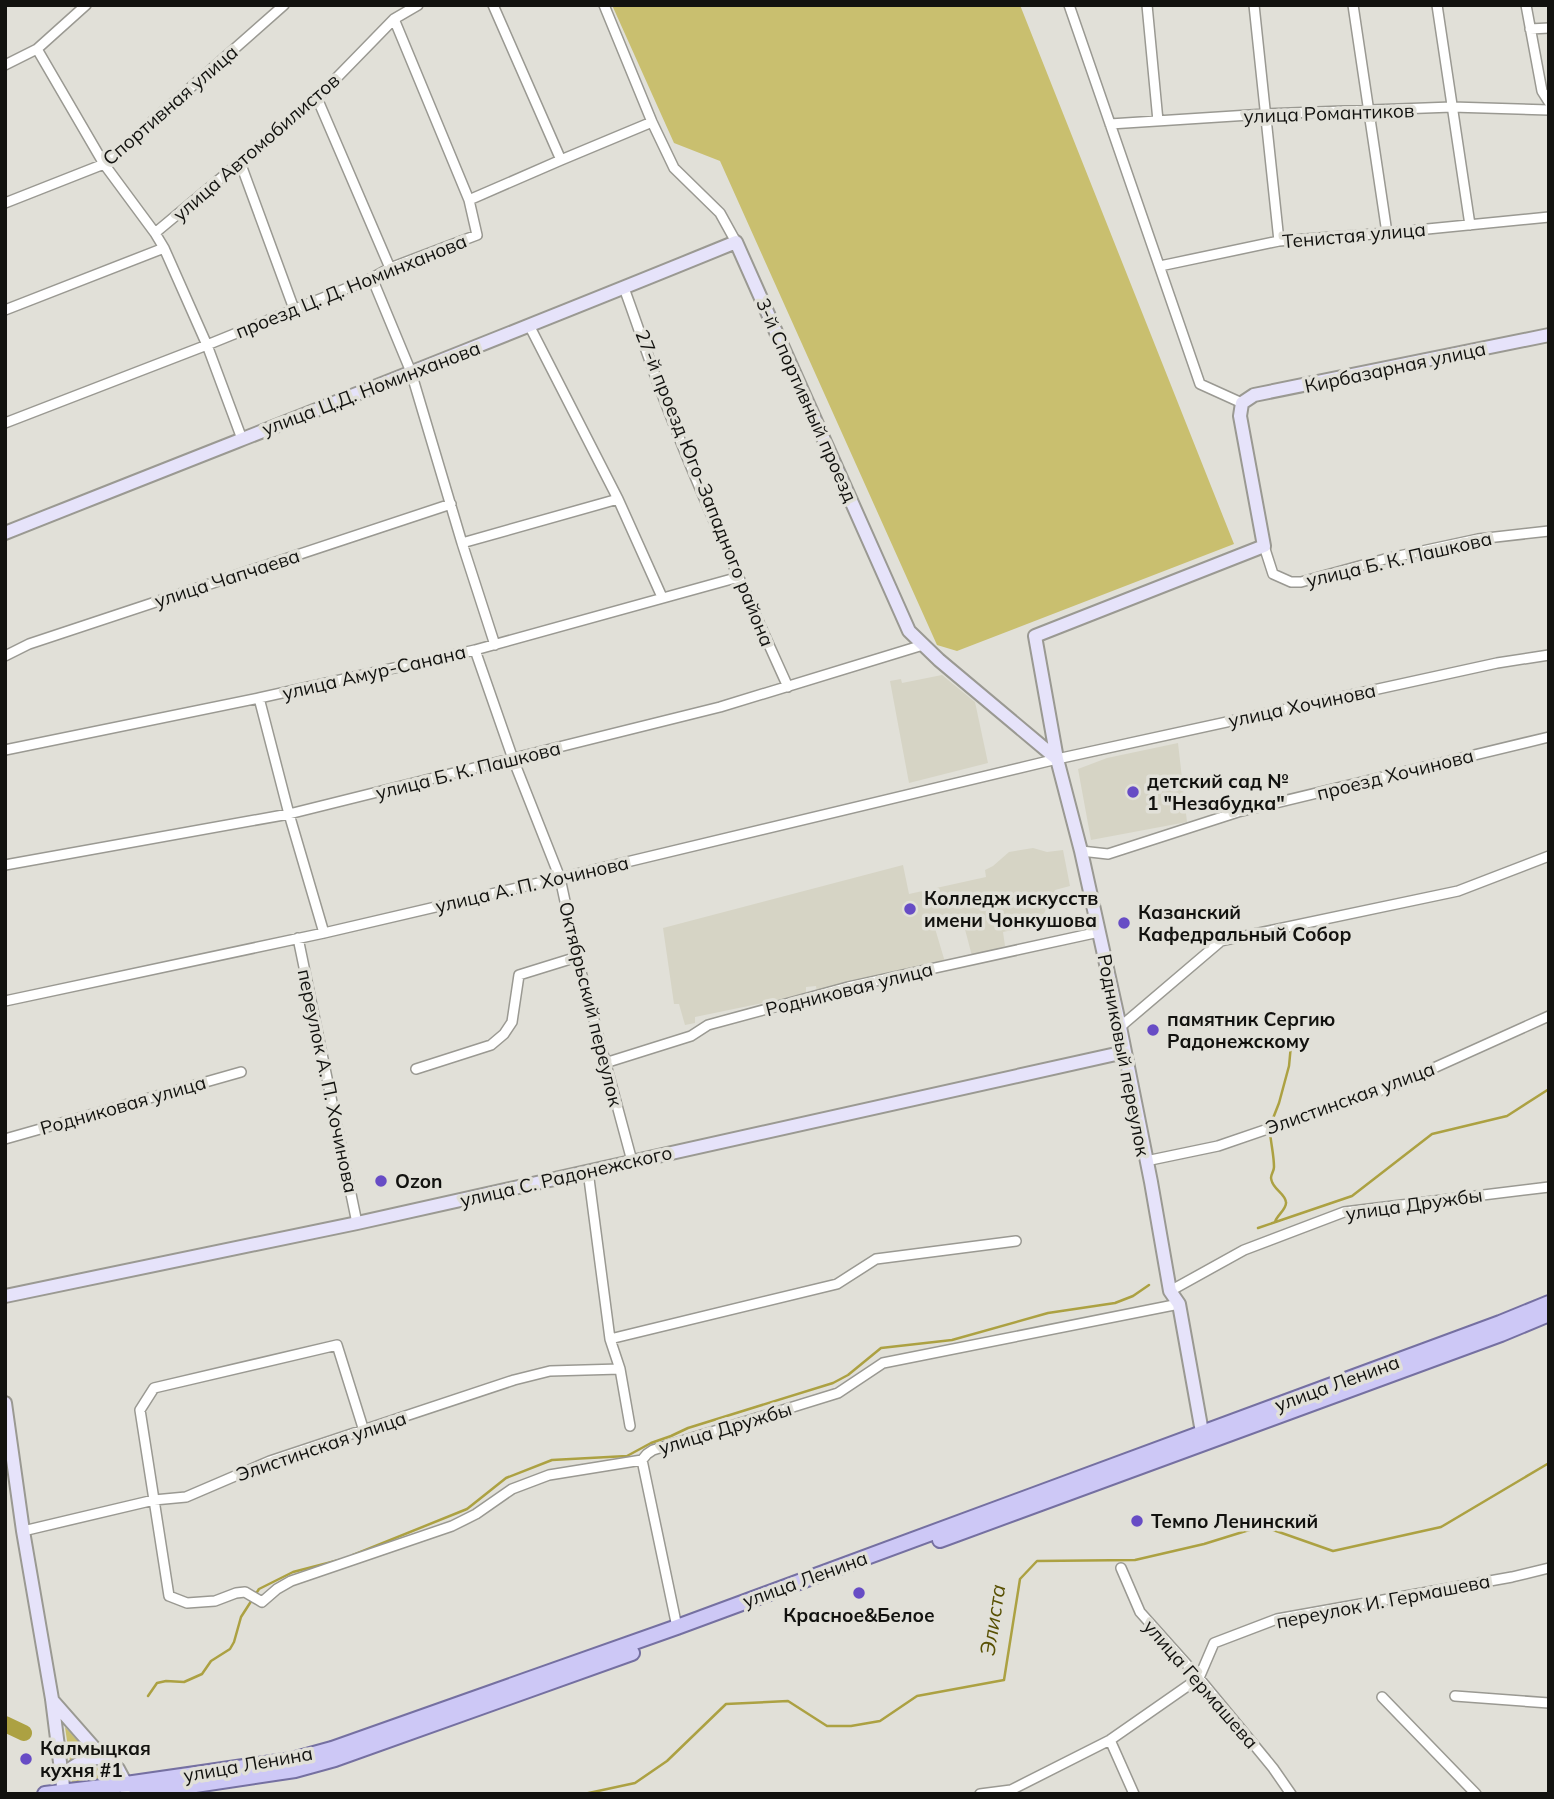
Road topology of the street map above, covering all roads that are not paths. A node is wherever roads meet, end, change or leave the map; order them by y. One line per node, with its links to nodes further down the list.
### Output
1 (86, 5): 15 (street)
2 (285, 5): 28 (street, Спортивная улица)
3 (418, 5): 12 (street, улица Автомобилистов)
4 (493, 5): 26 (street)
5 (604, 5): 24 (street, 3-й Спортивный проезд)
6 (1069, 5): 25 (street)
7 (1147, 5): 23 (street)
8 (1254, 5): 22 (street)
9 (1353, 5): 21 (street)
10 (1437, 5): 19 (street)
11 (1526, 5): 14 (street)
12 (394, 19): 17 (street, улица Автомобилистов); 29 (street)
13 (1549, 28): 14 (street)
14 (1530, 29): 18 (street)
15 (37, 49): 16 (street); 28 (street)
16 (5, 65)
17 (317, 98): 27 (street, улица Автомобилистов); 39 (street)
18 (1549, 102)
19 (1452, 107): 20 (street, улица Романтиков); 21 (street, улица Романтиков); 32 (street)
20 (1549, 110)
21 (1369, 112): 22 (street, улица Романтиков); 34 (street)
22 (1265, 114): 23 (street, улица Романтиков); 35 (street)
23 (1158, 121): 25 (street, улица Романтиков)
24 (652, 122): 26 (street); 36 (street, 3-й Спортивный проезд)
25 (1110, 124): 38 (street)
26 (561, 160): 29 (street)
27 (240, 162): 33 (street, улица Автомобилистов); 42 (street)
28 (104, 164): 30 (street, Спортивная улица); 33 (street)
29 (469, 200): 39 (street, проезд Ц. Д. Номинханова)
30 (5, 203)
31 (1549, 217): 32 (street, Тенистая улица)
32 (1470, 225): 34 (street, Тенистая улица)
33 (156, 233): 37 (street)
34 (1387, 233): 35 (street, Тенистая улица)
35 (1279, 241): 38 (street, Тенистая улица)
36 (736, 242): 41 (street, улица Ц.Д. Номинханова); 60 (street, 3-й Спортивный проезд)
37 (164, 248): 43 (street); 46 (street)
38 (1160, 266): 48 (street)
39 (390, 268): 40 (street, проезд Ц. Д. Номинханова)
40 (372, 278): 42 (street, проезд Ц. Д. Номинханова); 47 (street)
41 (624, 288): 44 (street, улица Ц.Д. Номинханова); 57 (street, 27-й проезд Юго-Западного района)
42 (294, 309): 46 (street, проезд Ц. Д. Номинханова)
43 (5, 310)
44 (530, 327): 47 (street, улица Ц.Д. Номинханова); 51 (street)
45 (1549, 335): 48 (street, Кирбазарная улица)
46 (207, 345): 49 (street, проезд Ц. Д. Номинханова); 50 (street)
47 (411, 372): 50 (street, улица Ц.Д. Номинханова); 52 (street)
48 (1242, 403): 56 (street)
49 (5, 423)
50 (242, 439): 54 (street, улица Ц.Д. Номинханова)
51 (618, 499): 55 (street); 58 (street)
52 (451, 503): 55 (street); 63 (street, улица Чапчаева)
53 (1549, 531): 56 (street, улица Б. К. Пашкова)
54 (5, 533)
55 (462, 543): 59 (street)
56 (1264, 546): 69 (street, Родниковый переулок)
57 (739, 577): 58 (street, улица Амур-Санана); 64 (street, 27-й проезд Юго-Западного района)
58 (662, 597): 59 (street, улица Амур-Санана)
59 (495, 645): 61 (street, улица Амур-Санана)
60 (923, 645): 64 (street, улица Б. К. Пашкова); 69 (street, 3-й Спортивный проезд)
61 (475, 650): 65 (street, улица Амур-Санана); 68 (street, Октябрьский переулок)
62 (1549, 655): 69 (street, улица Хочинова)
63 (5, 656)
64 (788, 687): 68 (street, улица Б. К. Пашкова)
65 (259, 698): 67 (street, улица Амур-Санана); 70 (street)
66 (1549, 737): 71 (street, проезд Хочинова)
67 (5, 750)
68 (513, 759): 70 (street, улица Б. К. Пашкова); 74 (street, Октябрьский переулок)
69 (1057, 759): 71 (street, Родниковый переулок); 74 (street, улица А. П. Хочинова)
70 (289, 814): 73 (street, улица Б. К. Пашкова); 76 (street)
71 (1081, 851): 75 (street, Родниковый переулок)
72 (1549, 856): 81 (street)
73 (5, 865)
74 (560, 878): 76 (street, улица А. П. Хочинова); 78 (street, Октябрьский переулок)
75 (1099, 932): 81 (street, Родниковый переулок); 83 (street, Родниковая улица)
76 (324, 933): 77 (street, улица А. П. Хочинова)
77 (298, 938): 79 (street, улица А. П. Хочинова); 91 (street, переулок А. П. Хочинова)
78 (577, 957): 83 (street, Октябрьский переулок); 84 (street)
79 (5, 1002)
80 (1549, 1016): 88 (street, Элистинская улица)
81 (1120, 1027): 82 (street, Родниковый переулок)
82 (1125, 1052): 87 (street, улица С. Радонежского); 88 (street, Родниковый переулок)
83 (605, 1063): 87 (street, Октябрьский переулок)
84 (416, 1069)
85 (241, 1072): 86 (street, Родниковая улица)
86 (5, 1139)
87 (632, 1161): 89 (street, улица С. Радонежского)
88 (1146, 1161): 93 (street, Родниковый переулок)
89 (588, 1171): 91 (street, улица С. Радонежского); 98 (street)
90 (1549, 1187): 93 (street, улица Дружбы)
91 (357, 1223): 94 (street, улица С. Радонежского)
92 (1016, 1241): 98 (street)
93 (1170, 1291): 96 (street, Родниковый переулок)
94 (5, 1296)
95 (1549, 1303): 103 (main road, улица Ленина)
96 (1179, 1304): 103 (street, Родниковый переулок); 104 (street, улица Дружбы)
97 (1549, 1314): 103 (main road, улица Ленина)
98 (610, 1339): 99 (street)
99 (620, 1369): 101 (street); 102 (street, Элистинская улица)
100 (5, 1403): 106 (street)
101 (630, 1426)
102 (364, 1431): 105 (street, Элистинская улица); 105 (street)
103 (1204, 1438): 109 (main road, улица Ленина); 118 (main road, улица Ленина)
104 (642, 1460): 105 (street, улица Дружбы); 109 (street)
105 (155, 1500): 106 (street, Элистинская улица)
106 (23, 1531): 113 (street)
107 (1121, 1568): 110 (street, улица Гермашева)
108 (1549, 1568): 110 (street, переулок И. Гермашева)
109 (677, 1627): 118 (main road, улица Ленина)
110 (1199, 1678): 115 (street); 124 (street, улица Гермашева)
111 (1455, 1696): 114 (street)
112 (1382, 1697): 125 (street)
113 (52, 1699): 116 (street); 117 (street)
114 (1549, 1703)
115 (1110, 1740): 119 (street); 123 (street)
116 (103, 1758): 117 (street); 118 (street)
117 (62, 1775): 120 (street)
118 (130, 1791): 120 (main road, улица Ленина)
119 (1012, 1792): 122 (street)
120 (64, 1793): 121 (main road, улица Ленина)
121 (45, 1794)
122 (980, 1794)
123 (1134, 1794)
124 (1291, 1794)
125 (1476, 1794)

